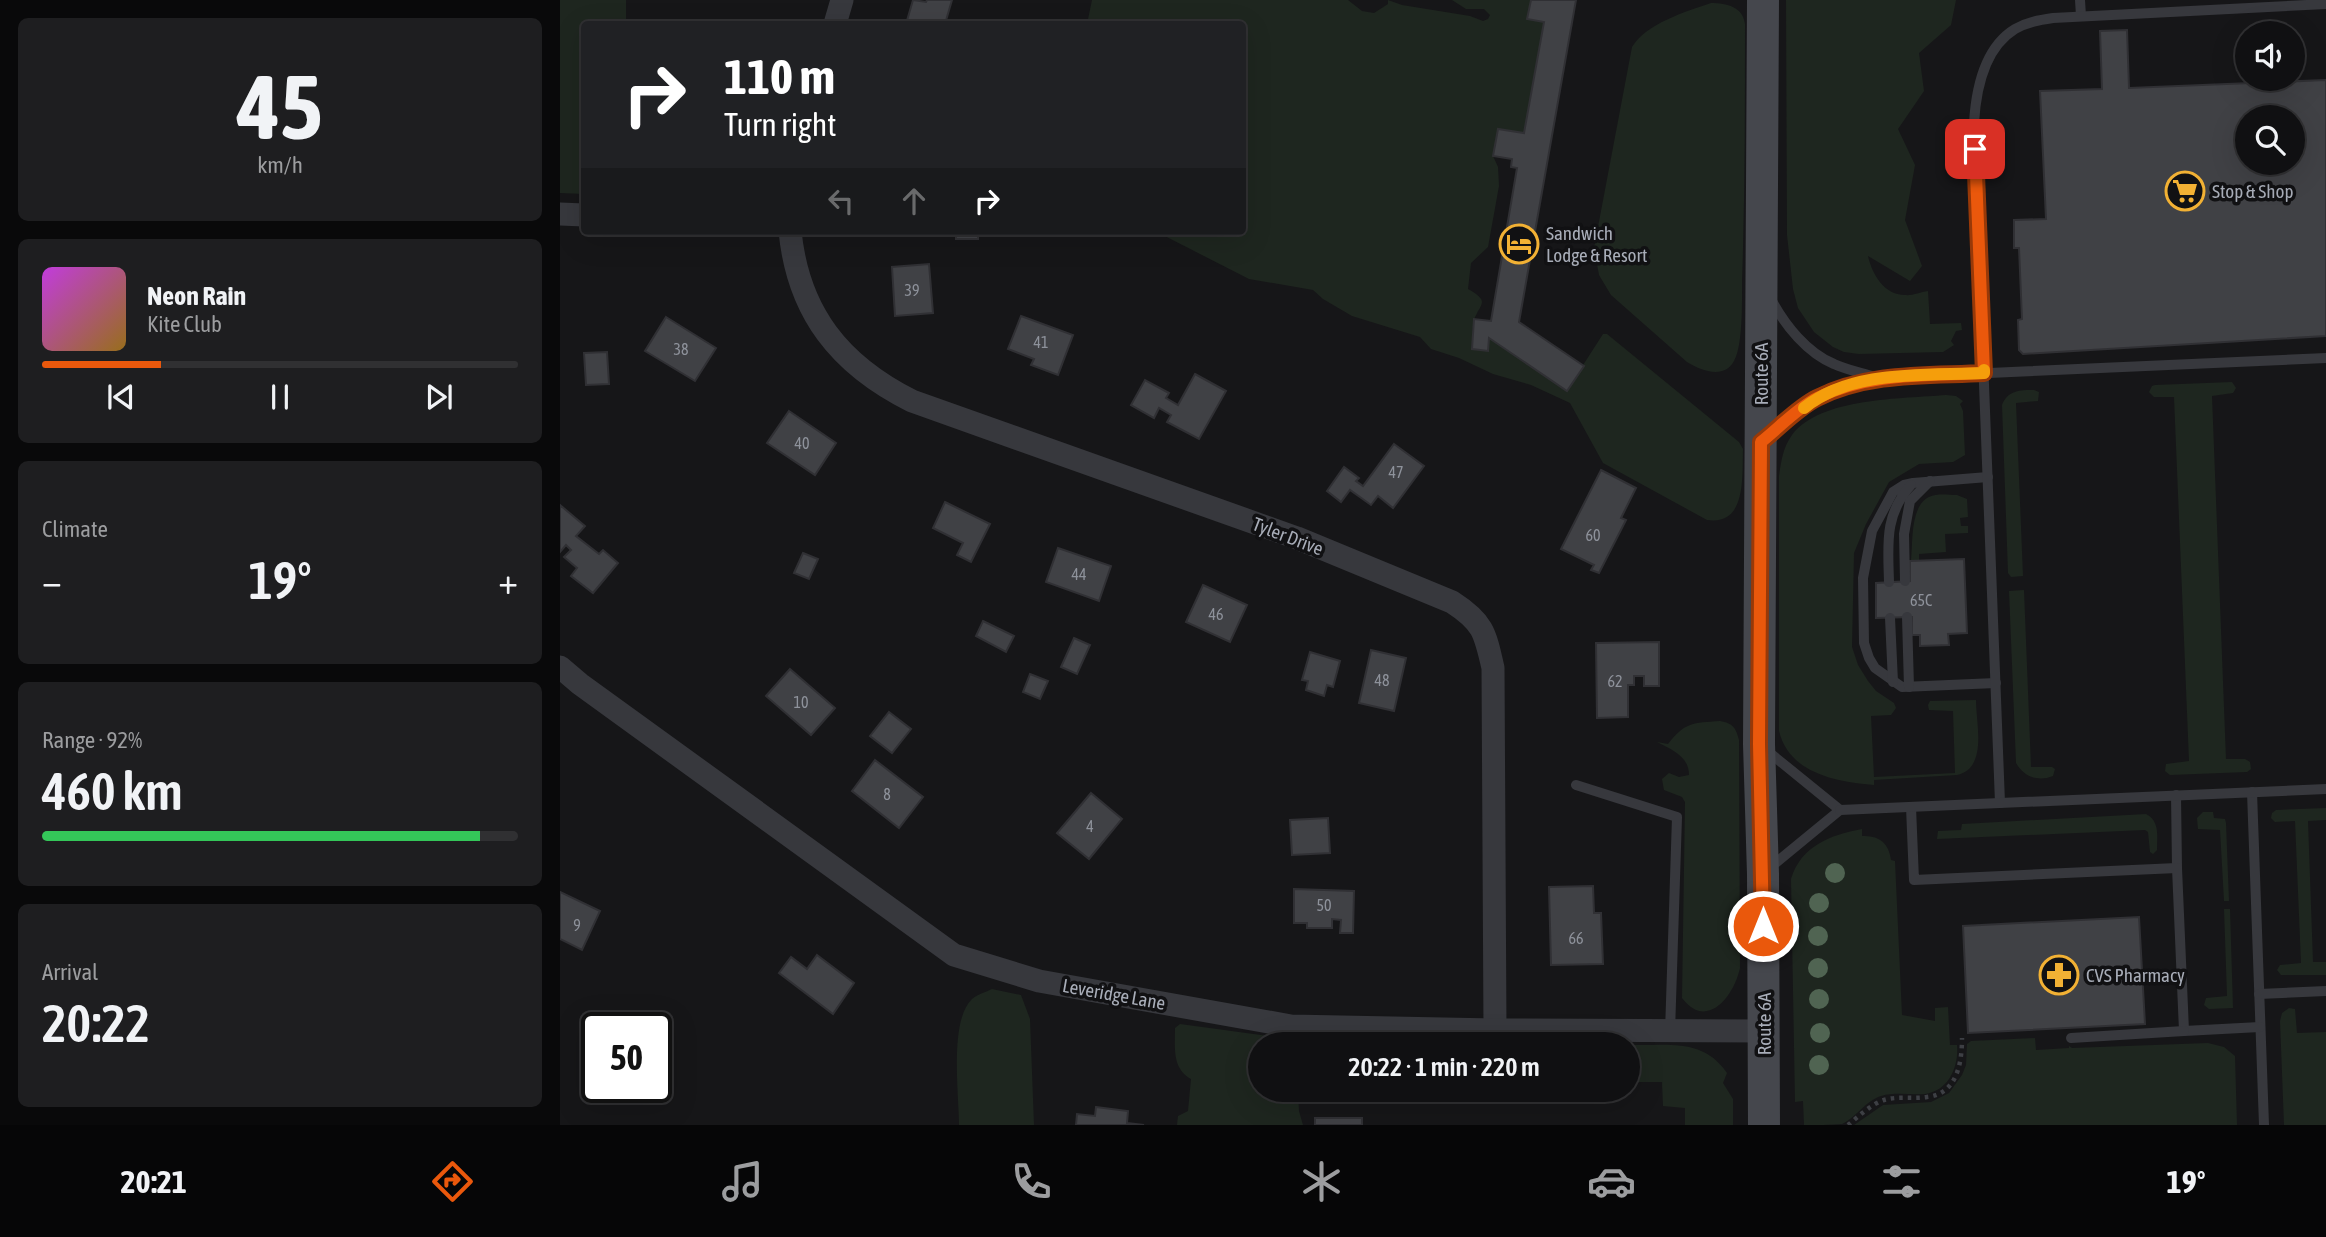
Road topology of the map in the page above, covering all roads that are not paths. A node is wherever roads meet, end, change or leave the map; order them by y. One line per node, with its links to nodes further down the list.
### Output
1 (842, 0): 6 (street)
2 (1763, 0): 10 (main road, Route 6A)
3 (2080, 0): 5 (lane)
4 (2326, 4): 5 (lane)
5 (2081, 16): 12 (lane)
6 (836, 21)
7 (560, 214): 8 (street)
8 (581, 215)
9 (791, 235): 39 (street, Tyler Drive)
10 (1761, 281): 13 (lane); 14 (main road, Route 6A)
11 (2326, 358): 12 (lane)
12 (1984, 373): 13 (lane); 15 (lane)
13 (1877, 378): 14 (lane)
14 (1761, 442): 26 (main road, Route 6A)
15 (1988, 477): 16 (lane); 24 (lane)
16 (1930, 481): 17 (lane); 18 (lane)
17 (1913, 483): 19 (lane); 23 (lane)
18 (1906, 581)
19 (1889, 582)
20 (1907, 617): 25 (lane)
21 (1890, 618): 23 (lane)
22 (560, 667): 39 (street, Leveridge Lane)
23 (1893, 682): 25 (lane)
24 (1996, 684): 25 (lane); 31 (lane)
25 (1911, 687)
26 (1759, 744): 33 (lane); 35 (main road, Route 6A)
27 (1576, 785): 40 (lane)
28 (2326, 789): 29 (lane)
29 (2252, 792): 30 (lane); 37 (lane)
30 (2176, 795): 31 (lane); 34 (lane)
31 (2000, 803): 32 (lane)
32 (1911, 807): 33 (lane); 34 (lane)
33 (1840, 810): 35 (lane)
34 (2177, 868): 42 (lane)
35 (1763, 874): 41 (main road, Route 6A)
36 (2326, 990): 37 (lane)
37 (2259, 993): 38 (lane)
38 (2260, 1027): 42 (lane); 45 (lane)
39 (1494, 1030): 40 (street, Leveridge Lane)
40 (1670, 1031): 41 (street, Leveridge Lane)
41 (1764, 1031): 44 (main road, Route 6A)
42 (2184, 1031): 43 (lane)
43 (2071, 1038)
44 (1764, 1125)
45 (2264, 1125)

